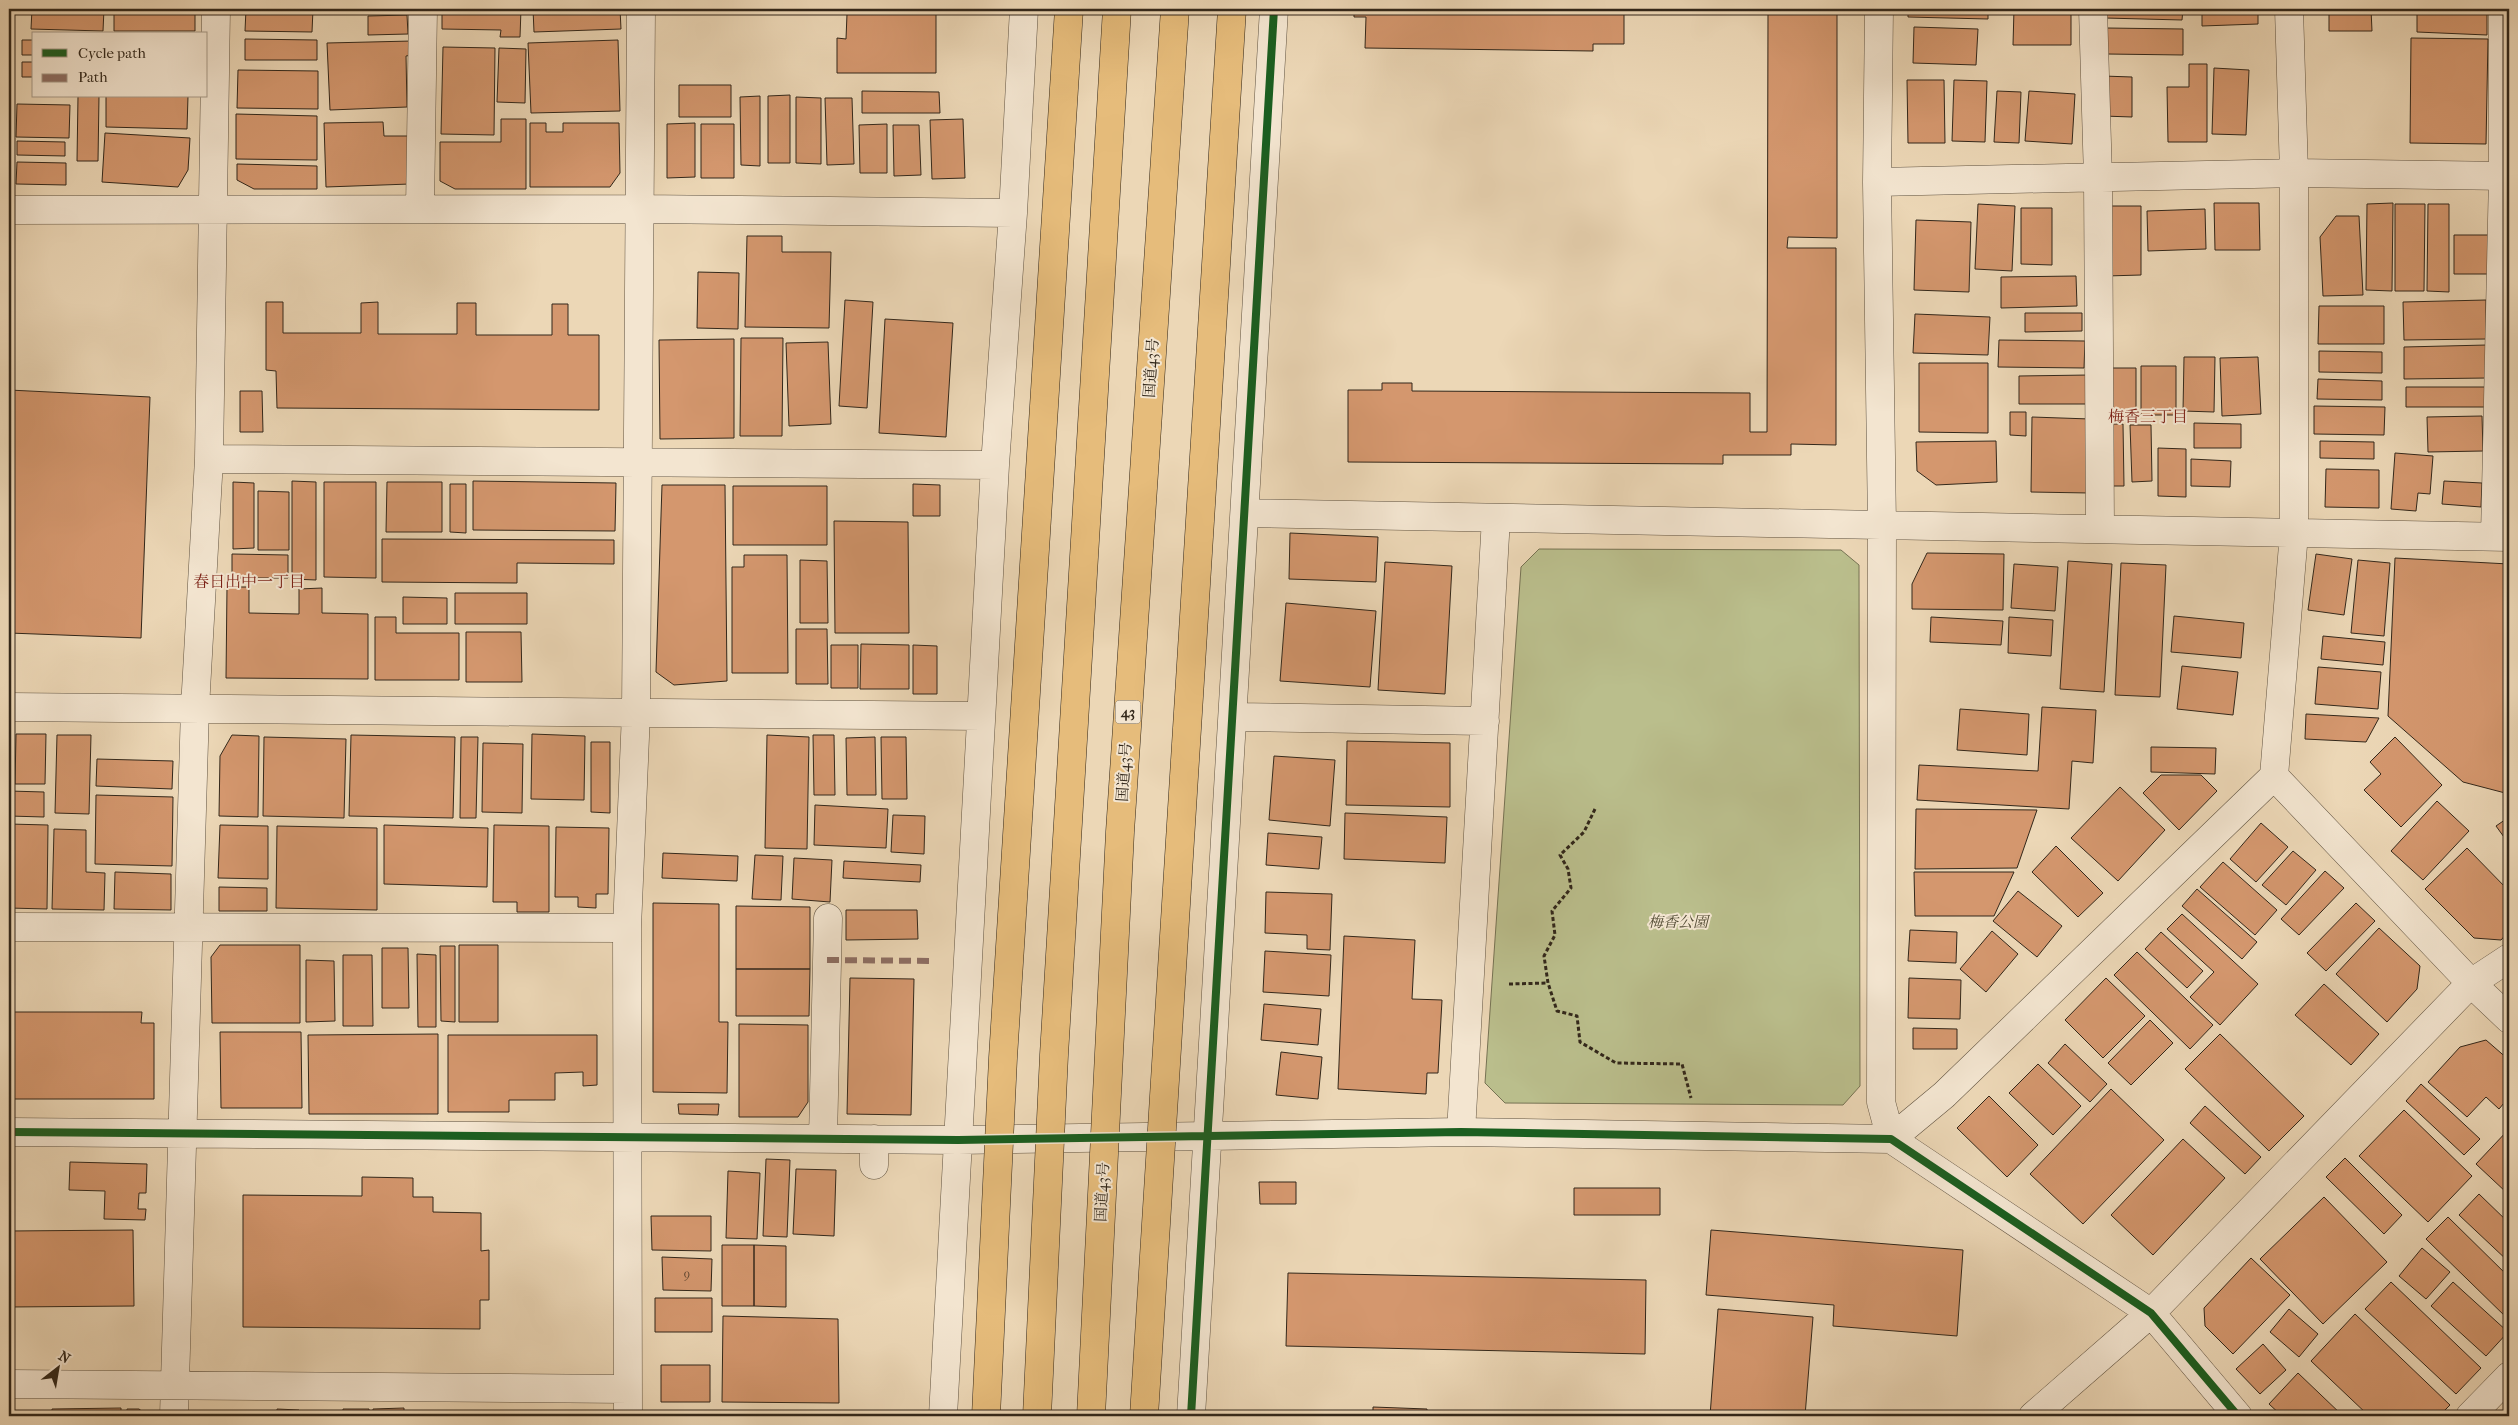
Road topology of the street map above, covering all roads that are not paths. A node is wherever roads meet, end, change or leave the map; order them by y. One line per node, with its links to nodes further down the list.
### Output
1 (216, 9): 21 (street)
2 (423, 9): 19 (street)
3 (641, 9): 18 (street)
4 (1024, 9): 22 (street)
5 (1070, 9): 62 (highway, bridge)
6 (1117, 9): 63 (highway, bridge)
7 (1174, 9): 64 (highway, 国道43号 / 43, bridge)
8 (1232, 9): 65 (highway, bridge)
9 (1274, 9): 26 (street)
10 (1879, 9): 17 (street)
11 (2093, 9): 16 (street)
12 (2289, 9): 14 (street)
13 (2503, 9): 15 (street)
14 (2294, 173): 15 (street); 16 (street); 30 (street)
15 (2506, 176): 31 (street)
16 (2098, 178): 17 (street); 29 (street)
17 (1877, 182): 28 (street)
18 (639, 208): 19 (street); 22 (street); 24 (street)
19 (420, 209): 21 (street)
20 (9, 210): 21 (street)
21 (213, 210): 23 (street)
22 (1013, 213): 25 (street)
23 (209, 459): 24 (street); 33 (street)
24 (638, 463): 25 (street); 34 (street)
25 (995, 465): 35 (street)
26 (1244, 513): 27 (street); 36 (street)
27 (1496, 518): 28 (street); 37 (street)
28 (1882, 525): 29 (street); 52 (street)
29 (2100, 529): 30 (street)
30 (2294, 533): 31 (street); 38 (street)
31 (2502, 536)
32 (9, 707): 33 (street)
33 (195, 708): 34 (street); 41 (street)
34 (636, 713): 35 (street); 42 (street)
35 (981, 716): 53 (street)
36 (1234, 717): 37 (street); 49 (street)
37 (1485, 721): 48 (street)
38 (2274, 776): 44 (street); 52 (street)
39 (828, 918): 51 (street)
40 (9, 927): 41 (street)
41 (190, 927): 42 (street); 47 (street)
42 (627, 928): 50 (street)
43 (2509, 958): 44 (street)
44 (2471, 983): 45 (street); 54 (street)
45 (2509, 1019)
46 (9, 1132): 47 (street)
47 (181, 1132): 50 (street); 57 (street)
48 (1462, 1132): 49 (street); 52 (street)
49 (1209, 1135): 53 (street); 66 (street)
50 (627, 1136): 51 (street); 58 (street)
51 (824, 1139): 53 (street)
52 (1890, 1139): 54 (street)
53 (958, 1140): 61 (street)
54 (2151, 1313): 67 (street); 68 (street)
55 (2509, 1376): 69 (street)
56 (9, 1384): 57 (street)
57 (175, 1386): 58 (street); 59 (street)
58 (628, 1389): 60 (street)
59 (174, 1416)
60 (628, 1416)
61 (943, 1416)
62 (986, 1416)
63 (1036, 1416)
64 (1091, 1416)
65 (1144, 1416)
66 (1191, 1416)
67 (2034, 1416)
68 (2238, 1416)
69 (2470, 1416)

